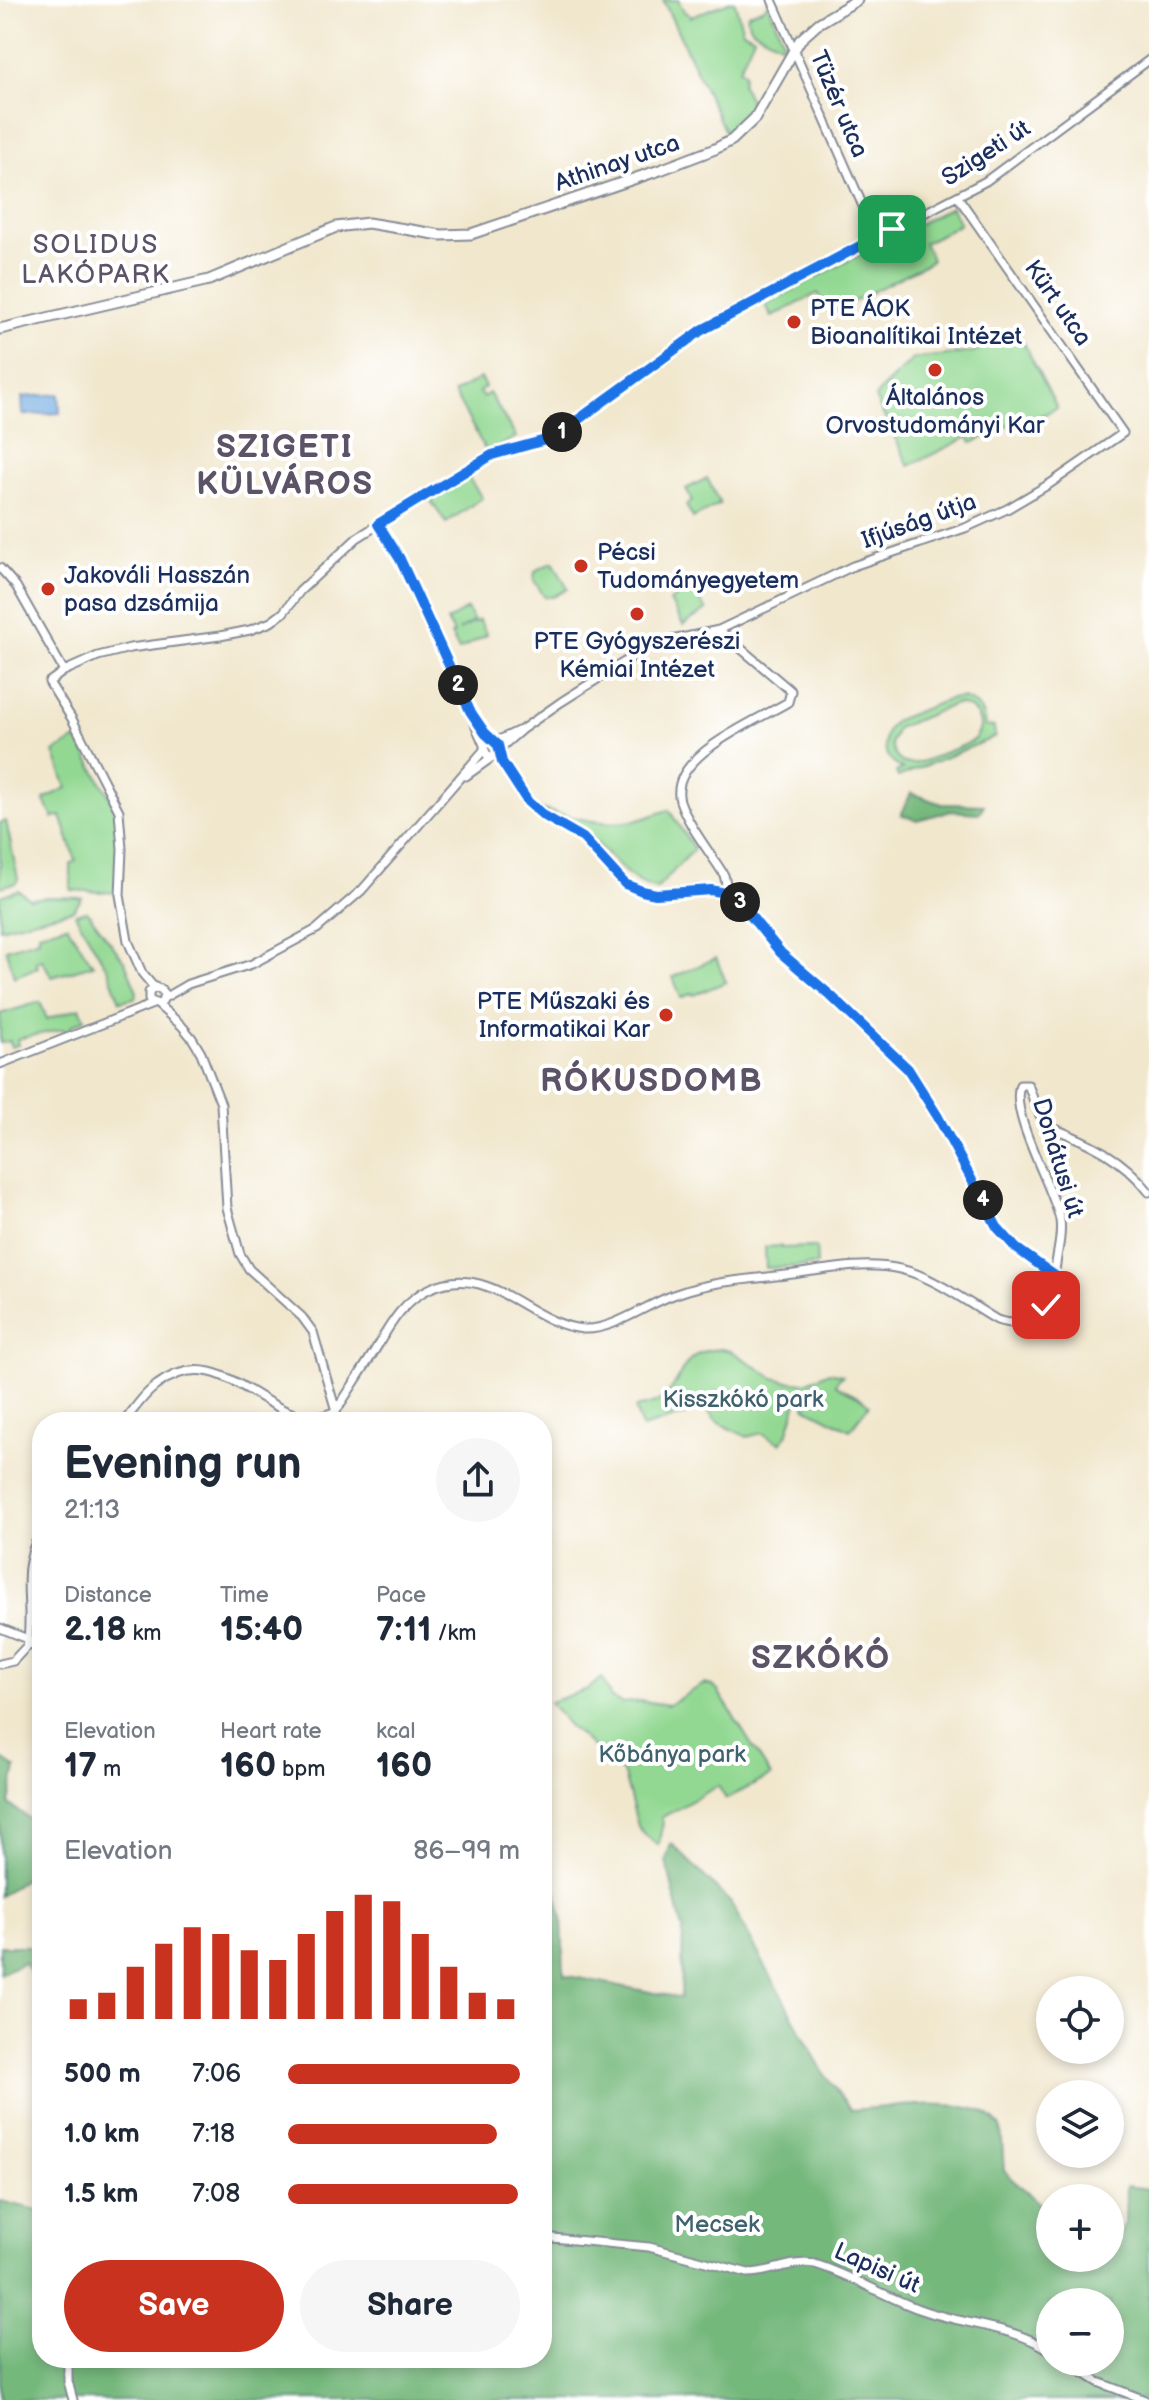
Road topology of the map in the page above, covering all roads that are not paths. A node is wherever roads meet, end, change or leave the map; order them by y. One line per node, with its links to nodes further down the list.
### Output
1 (772, 0): 3 (street, Tüzér utca)
2 (857, 0): 3 (main road, Athinay utca)
3 (794, 50): 6 (street, Tüzér utca); 9 (main road, Athinay utca)
4 (1149, 60): 5 (street, Szigeti út)
5 (958, 197): 7 (street, Szigeti út); 10 (street, Kürt utca)
6 (871, 224): 7 (street, Tüzér utca); 8 (street)
7 (877, 238): 8 (street, Szigeti út)
8 (867, 243): 11 (street, Szigeti út)
9 (0, 329)
10 (1123, 433): 13 (street, Ifjúság útja)
11 (378, 524): 14 (street, Szigeti út); 15 (street)
12 (0, 568): 14 (street)
13 (719, 630): 15 (street, Ifjúság útja); 16 (street)
14 (64, 671): 17 (street, Szigeti út)
15 (492, 749): 16 (street); 19 (street, Ifjúság útja)
16 (723, 892): 23 (street)
17 (142, 973): 18 (street); 19 (street)
18 (148, 994): 19 (street); 20 (street)
19 (159, 997): 20 (street); 24 (street)
20 (129, 1012): 21 (street)
21 (0, 1064)
22 (1149, 1192): 23 (street, Donátusi út)
23 (1055, 1276): 24 (street)
24 (336, 1411): 27 (street)
25 (132, 1412): 26 (street)
26 (285, 1412)
27 (332, 1412)
28 (32, 1553): 30 (street)
29 (0, 1628): 30 (street)
30 (28, 1639): 31 (street); 32 (street)
31 (32, 1644)
32 (0, 1664)
33 (552, 2238): 34 (street, Lapisi út)
34 (1036, 2342)
35 (68, 2368): 37 (street)
36 (1088, 2376): 38 (street)
37 (73, 2398)
38 (1145, 2400)

